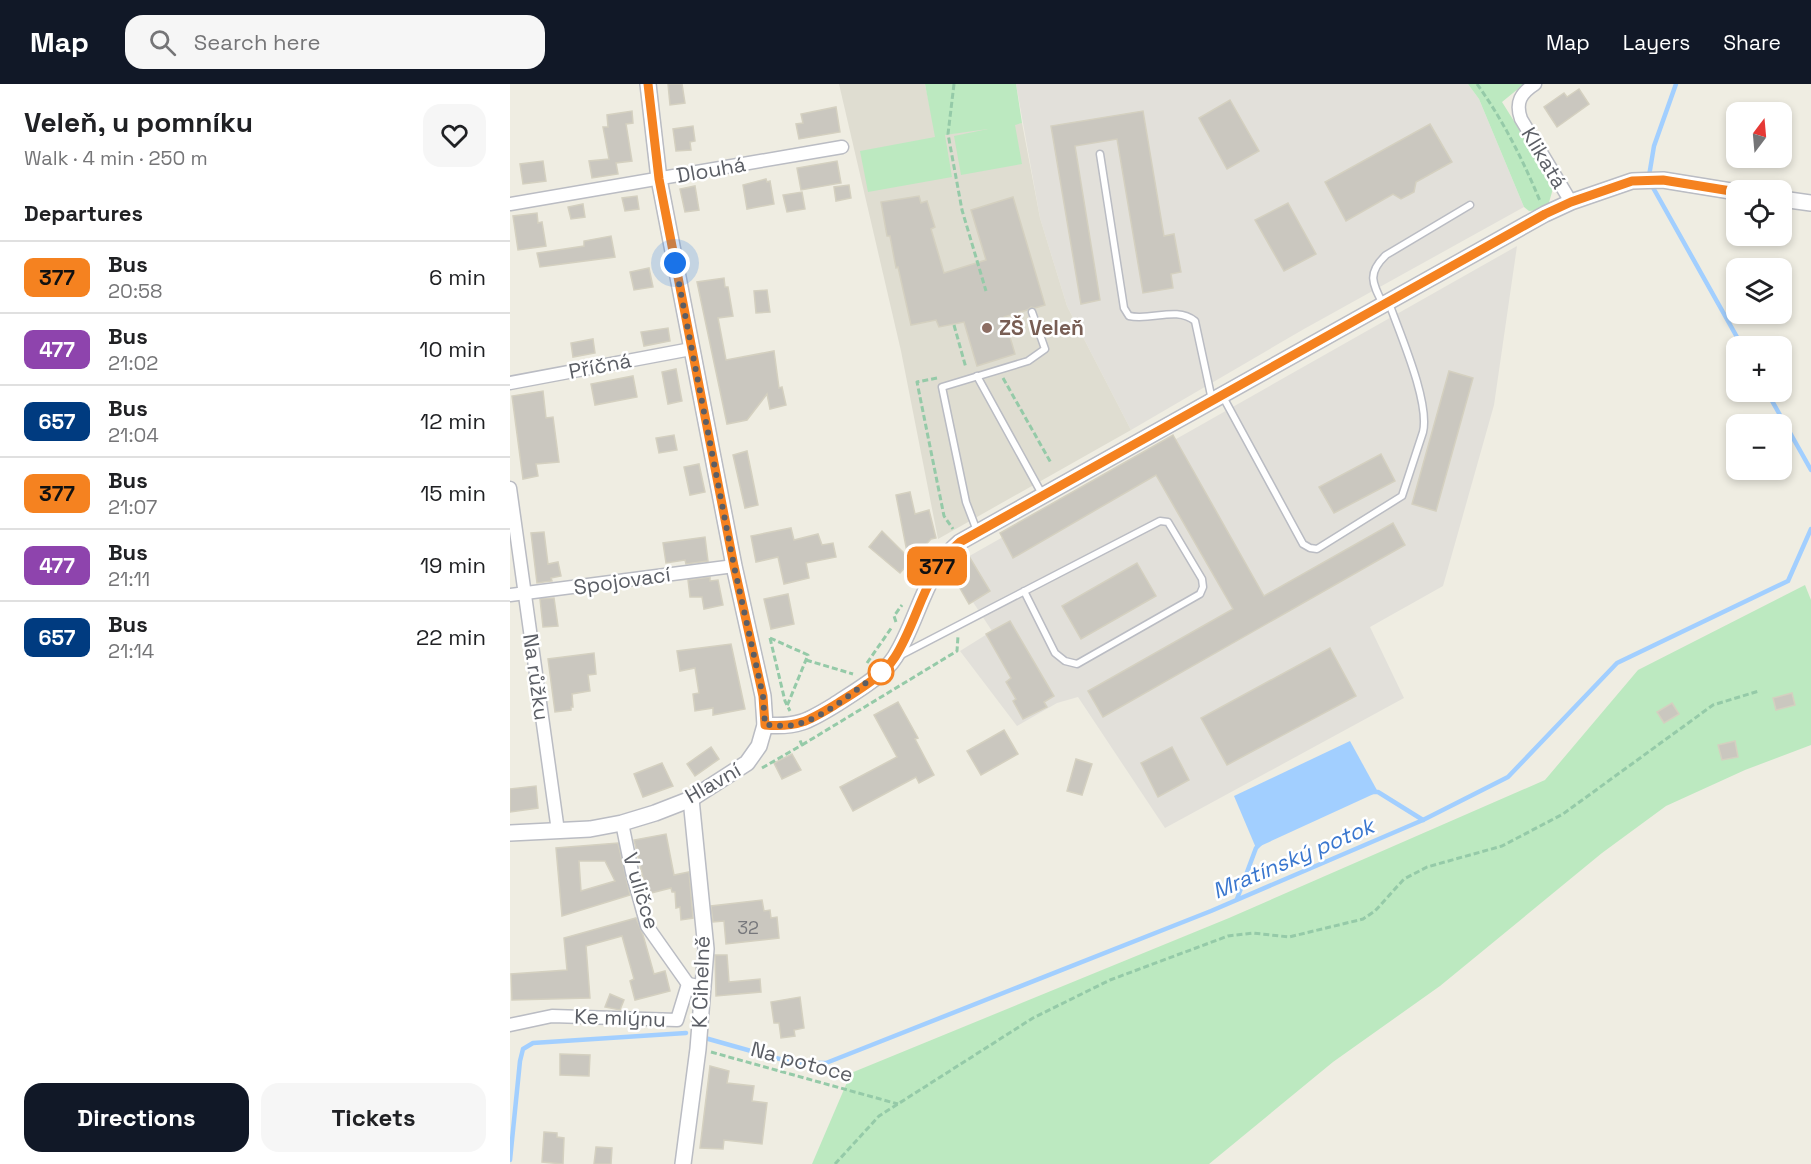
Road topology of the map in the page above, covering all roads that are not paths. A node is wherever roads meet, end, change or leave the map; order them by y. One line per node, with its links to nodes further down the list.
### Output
1 (648, 84): 5 (street)
2 (1535, 84): 8 (street, Klikatá)
3 (842, 147): 5 (street, Dlouhá)
4 (1100, 154): 17 (lane)
5 (659, 179): 10 (street, Dlouhá); 14 (street)
6 (1726, 190): 8 (street)
7 (1792, 200): 9 (street)
8 (1571, 202): 12 (street)
9 (1811, 203)
10 (510, 204)
11 (1470, 205): 12 (lane)
12 (1386, 303): 17 (street); 17 (lane)
13 (1032, 312): 15 (lane)
14 (691, 349): 16 (street, Příčná); 21 (street)
15 (977, 376): 19 (lane); 20 (lane)
16 (510, 383)
17 (1216, 398): 19 (street)
18 (510, 488): 23 (street, Na růžku)
19 (1042, 495): 20 (street)
20 (977, 531): 25 (street)
21 (734, 566): 23 (street, Spojovací); 26 (street)
22 (1024, 591): 22 (lane); 25 (lane)
23 (524, 594): 24 (street, Spojovací); 29 (street, Na růžku)
24 (510, 596)
25 (894, 659): 26 (street)
26 (765, 725): 27 (street, Hlavní)
27 (690, 799): 28 (street, Hlavní); 32 (street, K Cihelně)
28 (622, 823): 29 (street, Hlavní); 31 (street, V uličce)
29 (558, 831): 30 (street, Hlavní)
30 (510, 833)
31 (688, 984): 32 (street); 33 (street, Ke mlýnu)
32 (704, 987): 34 (street, K Cihelně)
33 (510, 1025)
34 (683, 1164)

